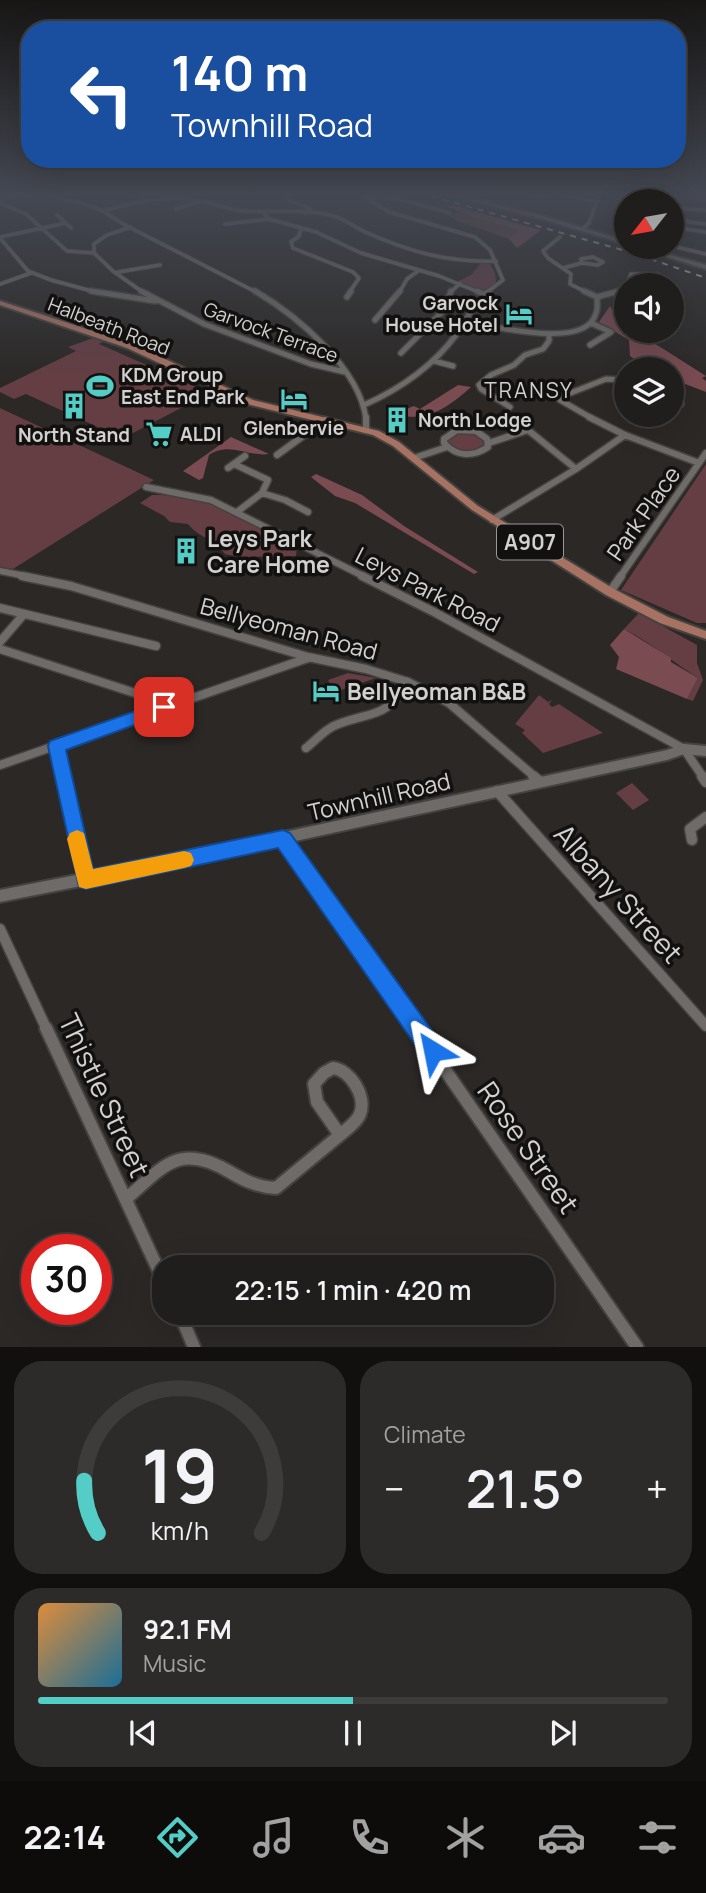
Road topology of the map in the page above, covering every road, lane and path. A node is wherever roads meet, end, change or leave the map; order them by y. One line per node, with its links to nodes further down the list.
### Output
1 (16, 256): 17 (street)
2 (98, 256): 16 (street, Garvock Terrace)
3 (187, 256): 34 (street)
4 (312, 256): 22 (street)
5 (370, 256): 15 (street)
6 (432, 256): 10 (street)
7 (493, 256): 10 (street)
8 (546, 256): 13 (street)
9 (676, 259): 14 (street)
10 (496, 261): 21 (street)
11 (582, 263): 13 (street)
12 (160, 265): 16 (street)
13 (562, 268): 23 (street)
14 (706, 268)
15 (418, 271): 19 (street); 26 (street)
16 (118, 272): 24 (street, Garvock Terrace)
17 (31, 273): 18 (street); 24 (street)
18 (0, 284)
19 (460, 284): 21 (street); 31 (street)
20 (614, 293): 23 (street)
21 (486, 295): 27 (street)
22 (347, 297)
23 (597, 297): 28 (street)
24 (155, 301): 34 (street, Garvock Terrace)
25 (0, 303): 38 (main road, Halbeath Road / A907)
26 (374, 320)
27 (468, 321): 29 (street); 32 (street)
28 (591, 323): 29 (street); 30 (street)
29 (549, 335): 37 (street)
30 (590, 345)
31 (401, 353)
32 (434, 361): 33 (street); 36 (street)
33 (453, 366)
34 (345, 372): 36 (street)
35 (614, 379): 40 (street)
36 (364, 405): 39 (street)
37 (510, 407)
38 (325, 420): 39 (main road, A907); 44 (street)
39 (366, 429): 46 (main road, A907)
40 (625, 435): 47 (street); 48 (street)
41 (489, 443): 42 (street); 42 (street); 48 (street)
42 (447, 447): 46 (street)
43 (706, 453): 47 (street, Park Place)
44 (277, 455)
45 (245, 456): 50 (street)
46 (414, 458): 53 (main road, A907)
47 (699, 463): 55 (street, Park Place)
48 (576, 469): 53 (street)
49 (146, 487): 51 (street, Leys Park Road)
50 (262, 493): 51 (street); 52 (street)
51 (237, 512): 67 (street, Leys Park Road)
52 (308, 512)
53 (492, 520): 55 (main road, A907)
54 (0, 571): 62 (street, Bellyeoman Road)
55 (610, 592): 58 (main road, A907)
56 (0, 608): 57 (street)
57 (24, 614): 59 (street); 60 (street)
58 (706, 635)
59 (0, 642)
60 (156, 646)
61 (0, 649): 64 (street)
62 (308, 657): 63 (street, Bellyeoman Road); 64 (street)
63 (408, 682): 66 (street); 70 (street, Bellyeoman Road)
64 (164, 707): 65 (street)
65 (56, 746): 69 (street); 76 (street)
66 (306, 748)
67 (684, 749): 68 (street); 70 (street, Townhill Road); 71 (street)
68 (706, 751)
69 (0, 765)
70 (538, 780): 72 (street, Townhill Road)
71 (706, 782)
72 (497, 791): 74 (street, Townhill Road); 79 (street, Albany Street)
73 (706, 817): 75 (street)
74 (283, 839): 76 (street, Townhill Road); 85 (street, Rose Street)
75 (692, 840)
76 (86, 880): 77 (street, Townhill Road)
77 (0, 897)
78 (0, 929): 81 (street, Thistle Street)
79 (706, 1026)
80 (340, 1135): 80 (street); 81 (street)
81 (126, 1199): 82 (street, Thistle Street)
82 (152, 1256)
83 (184, 1325): 84 (street)
84 (194, 1347)
85 (637, 1347)

